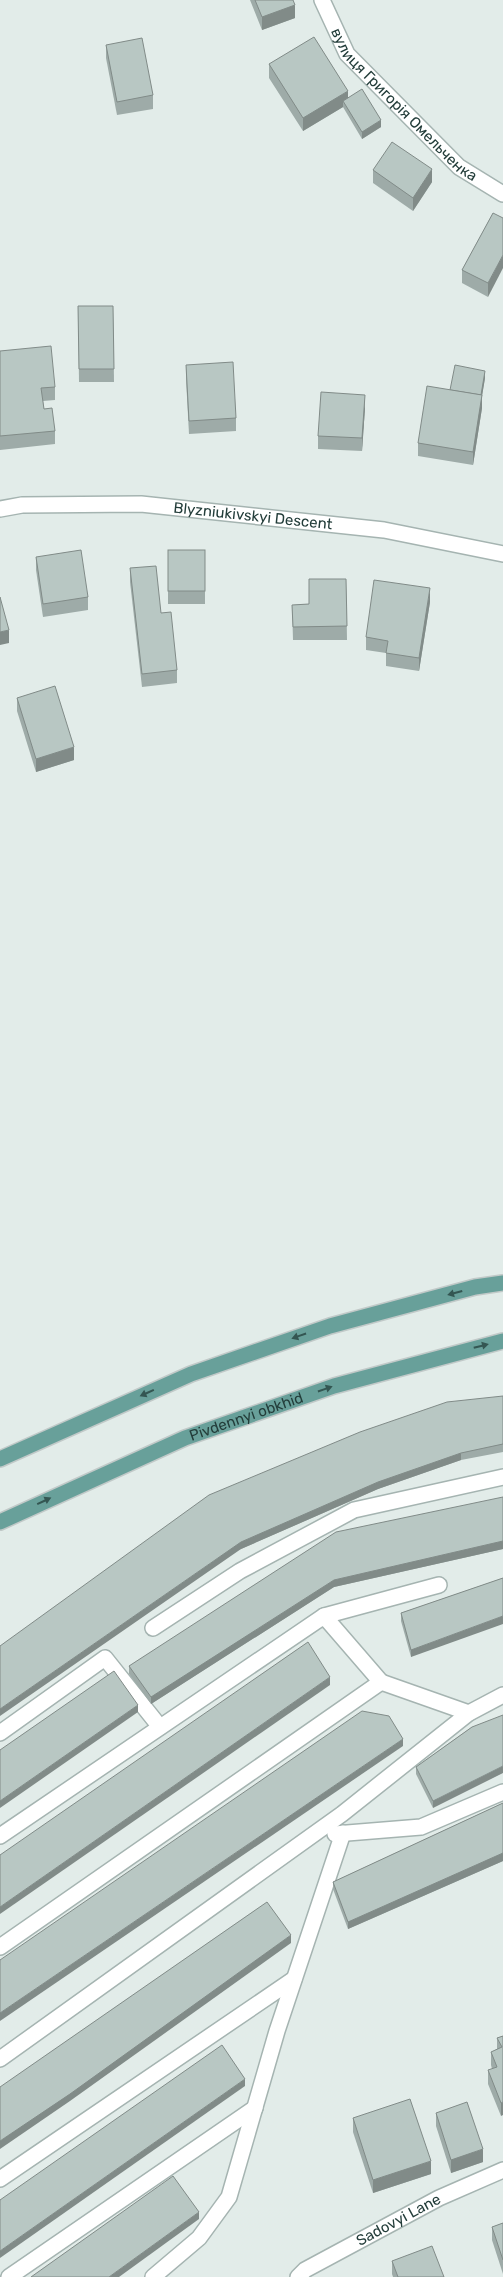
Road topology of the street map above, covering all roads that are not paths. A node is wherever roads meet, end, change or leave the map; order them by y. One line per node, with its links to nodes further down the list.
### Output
1 (322, 0): 2 (street, вулиця Григорія Омельченка)
2 (503, 194)
3 (0, 509): 4 (street, Blyzniukivskyi Descent)
4 (503, 554)
5 (503, 1282): 7 (main road, one-way to 7)
6 (503, 1341): 9 (main road, Pivdennyi obkhid, one-way to 6)
7 (0, 1459)
8 (503, 1477): 12 (street)
9 (0, 1522)
10 (439, 1585): 11 (street)
11 (324, 1616): 13 (street); 16 (street)
12 (153, 1628)
13 (381, 1682): 15 (street); 22 (street)
14 (503, 1696): 15 (street)
15 (470, 1713): 21 (street)
16 (160, 1727): 17 (street); 20 (street)
17 (0, 1733)
18 (503, 1792): 19 (street)
19 (343, 1833): 21 (street); 23 (street)
20 (0, 1836)
21 (312, 1836): 24 (street)
22 (0, 1947)
23 (294, 1979): 25 (street); 27 (street)
24 (0, 2060)
25 (255, 2108): 28 (street); 29 (street)
26 (503, 2170): 30 (street, Sadovyi Lane)
27 (0, 2179)
28 (9, 2277)
29 (153, 2277)
30 (298, 2277)

